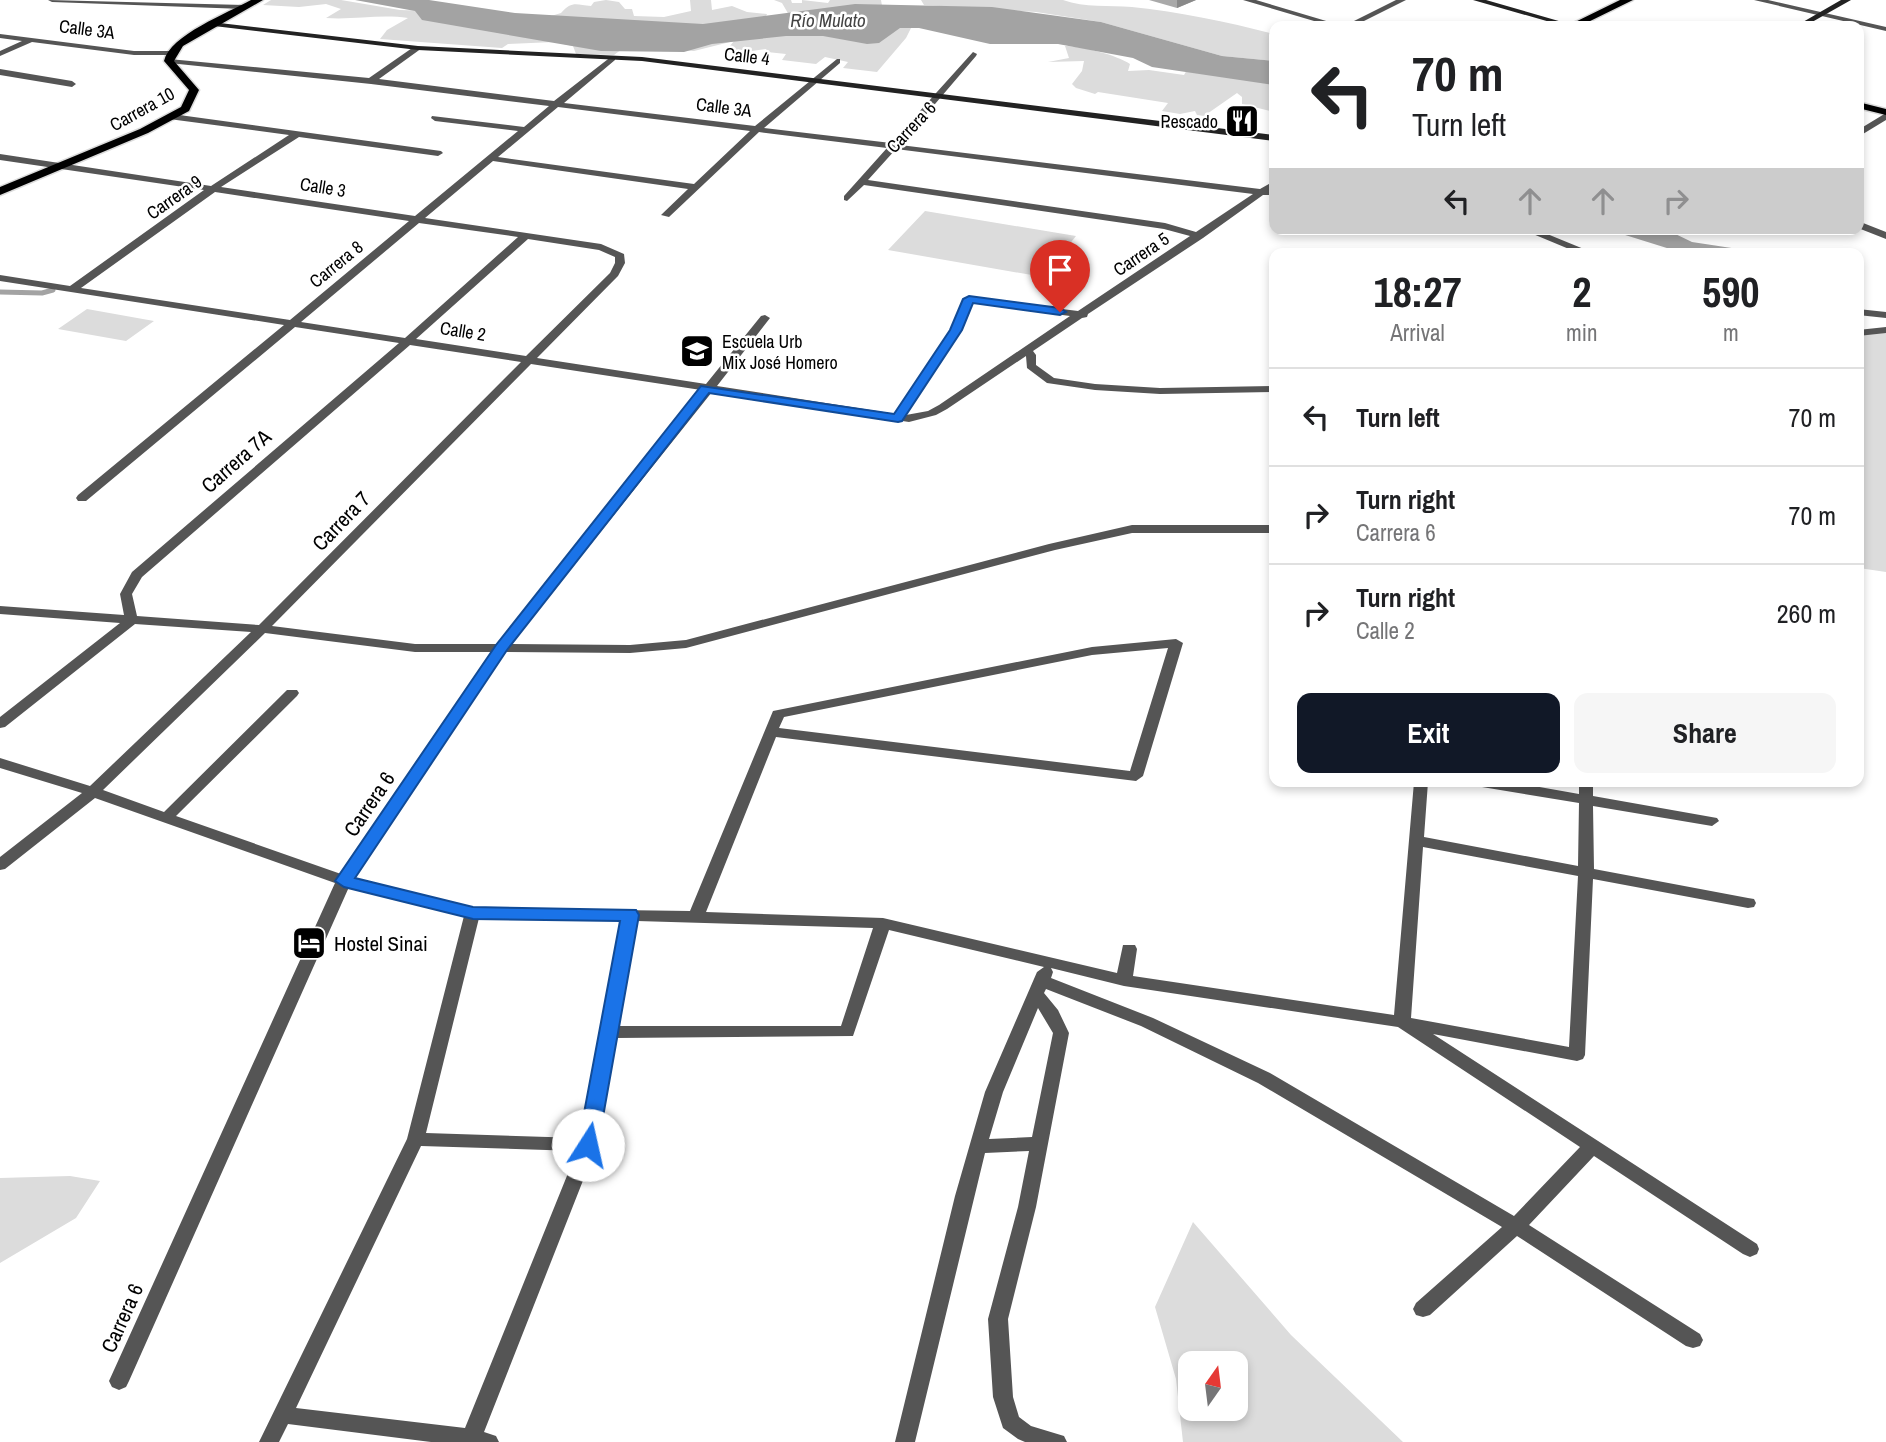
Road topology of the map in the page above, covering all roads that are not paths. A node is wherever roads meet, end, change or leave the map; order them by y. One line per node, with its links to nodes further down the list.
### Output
1 (52, 0): 9 (street)
2 (258, 0): 9 (main road, Carrera 10)
3 (1247, 0): 11 (street)
4 (1402, 0): 12 (street)
5 (1476, 0): 13 (main road)
6 (1628, 0): 14 (main road)
7 (1758, 0): 10 (street)
8 (1847, 0): 10 (main road)
9 (244, 7): 17 (main road, Carrera 10)
10 (1820, 15): 15 (main road); 16 (street)
11 (1321, 21)
12 (1358, 21)
13 (1554, 21)
14 (1583, 21)
15 (1809, 21)
16 (1848, 21)
17 (214, 24): 22 (main road, Calle 4); 25 (main road, Carrera 10)
18 (1864, 24): 19 (street)
19 (1886, 29)
20 (0, 36): 21 (street, Calle 3A)
21 (30, 40): 23 (street); 25 (street, Calle 3A)
22 (418, 48): 26 (main road, Calle 4); 30 (street)
23 (0, 54)
24 (974, 54): 32 (street, Carrera 6)
25 (170, 57): 30 (street, Calle 3A); 36 (main road, Carrera 10)
26 (612, 58): 29 (main road, Calle 4); 33 (street, Carrera 8)
27 (837, 61): 29 (street)
28 (0, 72): 31 (street)
29 (814, 80): 32 (main road, Calle 4); 38 (street)
30 (371, 81): 33 (street, Calle 3A)
31 (72, 83)
32 (940, 95): 42 (main road, Calle 4); 43 (street, Carrera 6)
33 (558, 104): 38 (street, Calle 3A); 39 (street, Carrera 8)
34 (1864, 106): 35 (main road)
35 (1886, 114): 40 (street)
36 (172, 117): 41 (street); 47 (main road, Carrera 10)
37 (435, 118): 39 (street)
38 (757, 129): 43 (street, Calle 3A); 49 (street)
39 (527, 130): 46 (street, Carrera 8)
40 (1864, 130)
41 (297, 134): 44 (street); 50 (street, Carrera 9)
42 (1269, 137)
43 (893, 145): 48 (street, Carrera 6); 52 (street, Calle 3A)
44 (438, 152)
45 (0, 157): 47 (street, Calle 3)
46 (494, 159): 49 (street); 55 (street, Carrera 8)
47 (63, 166): 50 (street, Calle 3); 51 (main road, Carrera 10)
48 (861, 182): 53 (street, Carrera 6); 59 (street)
49 (696, 187): 54 (street)
50 (214, 188): 55 (street, Calle 3); 64 (street, Carrera 9)
51 (0, 191)
52 (1269, 193): 59 (street, Carrera 5)
53 (847, 198)
54 (666, 215)
55 (419, 220): 58 (street, Calle 3); 69 (street, Carrera 8)
56 (1864, 227): 60 (street)
57 (1542, 235): 61 (street)
58 (525, 236): 62 (street, Calle 3); 72 (street, Carrera 7A)
59 (1200, 236): 66 (street, Carrera 5)
60 (1886, 236)
61 (1575, 248)
62 (614, 274): 74 (street, Carrera 7)
63 (0, 278): 64 (street, Calle 2)
64 (71, 289): 69 (street, Calle 2)
65 (1864, 313): 67 (street)
66 (1083, 315): 73 (street, Carrera 5); 78 (street)
67 (1886, 315)
68 (765, 318): 75 (street, Carrera 6)
69 (291, 322): 72 (street, Calle 2); 79 (street, Carrera 8)
70 (1886, 330): 71 (street)
71 (1864, 332)
72 (408, 341): 74 (street, Calle 2); 82 (street, Carrera 7A)
73 (1027, 351): 76 (street); 77 (street, Carrera 5)
74 (527, 359): 75 (street, Calle 2); 83 (street, Carrera 7)
75 (706, 389): 78 (street, Calle 2); 84 (street, Carrera 6)
76 (1269, 389)
77 (920, 417): 78 (street, Calle 2)
78 (898, 419)
79 (82, 498)
80 (1269, 529): 84 (street)
81 (0, 610): 82 (street)
82 (131, 620): 83 (street); 86 (street)
83 (262, 629): 84 (street); 92 (street, Carrera 7)
84 (501, 648): 99 (street, Carrera 6)
85 (292, 693): 94 (street)
86 (0, 724)
87 (772, 732): 87 (street); 103 (street)
88 (0, 763): 92 (street)
89 (1422, 787): 96 (street)
90 (1511, 787): 93 (street)
91 (1586, 787): 93 (street)
92 (93, 792): 94 (street); 97 (street, Carrera 7)
93 (1587, 800): 95 (street); 98 (street)
94 (166, 818): 99 (street)
95 (1712, 821)
96 (1417, 841): 98 (street); 108 (street)
97 (0, 865)
98 (1586, 873): 100 (street); 108 (street)
99 (344, 881): 101 (street); 119 (street, Carrera 6)
100 (1748, 903)
101 (473, 913): 102 (street); 110 (street)
102 (630, 915): 103 (street); 109 (street)
103 (696, 917): 104 (street)
104 (883, 923): 106 (street); 109 (street)
105 (1129, 948): 107 (street)
106 (1042, 980): 107 (street); 111 (street); 114 (street); 115 (street)
107 (1124, 980): 108 (street)
108 (1402, 1022): 112 (street)
109 (609, 1032): 113 (street)
110 (416, 1139): 113 (street); 120 (street)
111 (1040, 1144): 114 (street); 124 (street)
112 (1593, 1144): 115 (street); 116 (street)
113 (588, 1145): 121 (street)
114 (979, 1146): 123 (street)
115 (1516, 1226): 117 (street); 118 (street)
116 (1750, 1249)
117 (1423, 1309)
118 (1693, 1340)
119 (119, 1381)
120 (282, 1415): 121 (street); 122 (street)
121 (477, 1441)
122 (269, 1442)
123 (905, 1442)
124 (1057, 1442)

